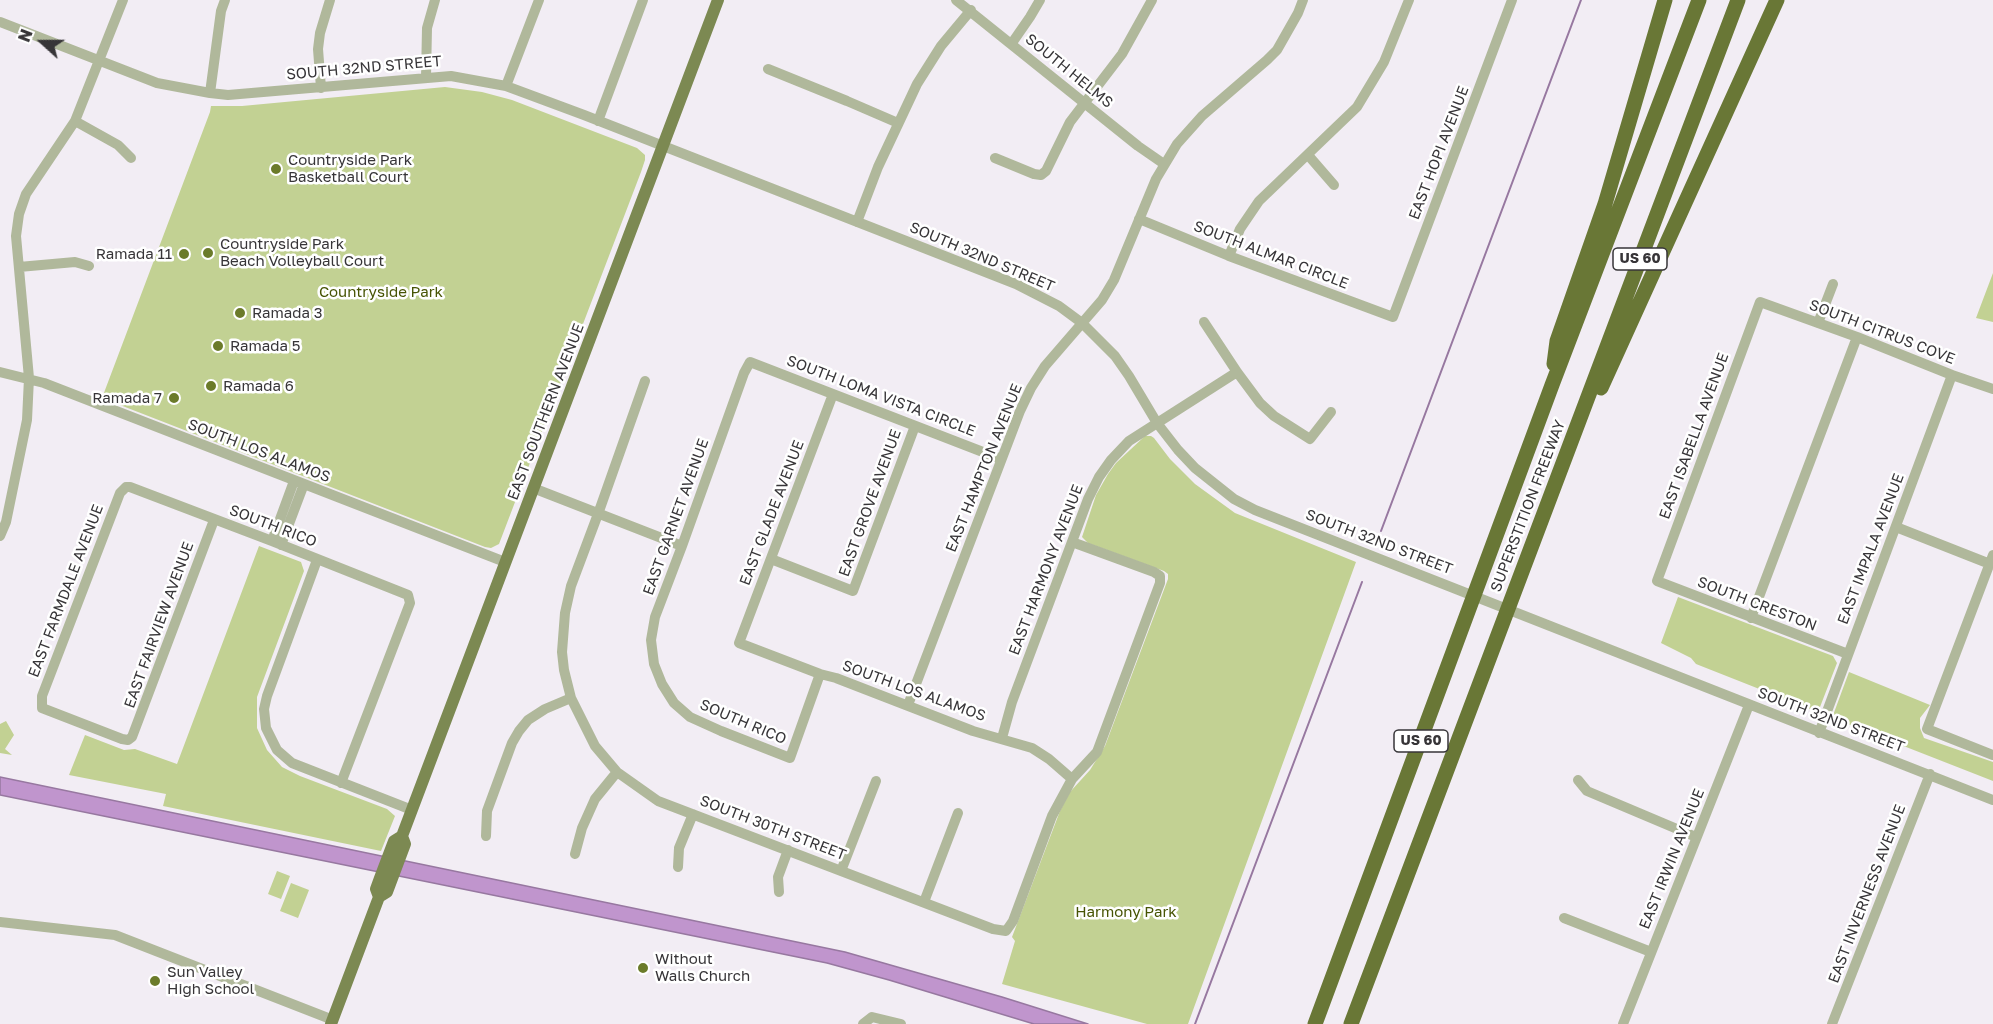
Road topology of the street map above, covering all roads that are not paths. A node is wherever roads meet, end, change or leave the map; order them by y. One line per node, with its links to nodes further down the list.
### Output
1 (123, 0): 21 (street)
2 (225, 0): 26 (street)
3 (330, 0): 25 (street)
4 (435, 0): 23 (street)
5 (539, 0): 24 (street)
6 (643, 0): 29 (street)
7 (718, 0): 31 (main road, EAST SOUTHERN AVENUE)
8 (956, 0): 18 (street, SOUTH HELMS)
9 (1040, 0): 20 (street)
10 (1152, 0): 27 (street)
11 (1303, 0): 35 (street, EAST HAMPTON AVENUE)
12 (1410, 0): 32 (street)
13 (1512, 0): 44 (street, EAST HOPI AVENUE)
14 (1665, 0): 55 (highway)
15 (1699, 0): 55 (highway, SUPERSTITION FREEWAY / US 60)
16 (1738, 0): 66 (highway, SUPERSTITION FREEWAY / US 60)
17 (1777, 0): 66 (highway)
18 (971, 10): 20 (street, SOUTH HELMS); 30 (street)
19 (0, 22): 21 (street, SOUTH 32ND STREET)
20 (1012, 43): 27 (street, SOUTH HELMS)
21 (100, 60): 26 (street, SOUTH 32ND STREET); 28 (street)
22 (768, 69): 30 (street)
23 (426, 77): 24 (street, SOUTH 32ND STREET); 25 (street, SOUTH 32ND STREET)
24 (506, 86): 29 (street, SOUTH 32ND STREET)
25 (321, 88): 26 (street, SOUTH 32ND STREET)
26 (210, 93)
27 (1085, 104): 34 (street); 35 (street, SOUTH HELMS)
28 (75, 121): 33 (street); 41 (street)
29 (597, 121): 31 (street, SOUTH 32ND STREET)
30 (898, 123): 38 (street)
31 (663, 146): 38 (street, SOUTH 32ND STREET); 64 (main road, EAST SOUTHERN AVENUE)
32 (1308, 155): 36 (street); 39 (street)
33 (131, 158)
34 (995, 158)
35 (1164, 164): 37 (street, EAST HAMPTON AVENUE)
36 (1334, 185)
37 (1139, 219): 39 (street, SOUTH ALMAR CIRCLE); 46 (street, EAST HAMPTON AVENUE)
38 (857, 222): 46 (street, SOUTH 32ND STREET)
39 (1229, 256): 44 (street, SOUTH ALMAR CIRCLE)
40 (89, 266): 41 (street)
41 (19, 267): 53 (street)
42 (1833, 284): 47 (street)
43 (1760, 302): 47 (street, SOUTH CITRUS COVE); 77 (street, EAST ISABELLA AVENUE)
44 (1393, 317)
45 (1204, 322): 51 (street)
46 (1082, 323): 59 (street, SOUTH 32ND STREET); 61 (street, EAST HAMPTON AVENUE)
47 (1818, 323): 48 (street, SOUTH CITRUS COVE)
48 (1857, 338): 52 (street, SOUTH CITRUS COVE); 78 (street)
49 (750, 362): 57 (street, SOUTH LOMA VISTA CIRCLE); 72 (street, EAST GARNET AVENUE)
50 (0, 372): 53 (street, SOUTH LOS ALAMOS)
51 (1237, 372): 58 (street); 59 (street, EAST HARMONY AVENUE)
52 (1952, 375): 56 (street, SOUTH CITRUS COVE); 68 (street, EAST IMPALA AVENUE)
53 (29, 378): 62 (street, SOUTH LOS ALAMOS); 69 (street)
54 (645, 381): 65 (street, SOUTH 30TH STREET)
55 (1552, 385): 114 (highway, SUPERSTITION FREEWAY / US 60)
56 (1993, 389)
57 (833, 394): 60 (street, SOUTH LOMA VISTA CIRCLE); 73 (street, EAST GLADE AVENUE)
58 (1331, 412)
59 (1157, 423): 70 (street, EAST HARMONY AVENUE); 85 (street, SOUTH 32ND STREET)
60 (915, 426): 61 (street, SOUTH LOMA VISTA CIRCLE); 73 (street, EAST GROVE AVENUE)
61 (1001, 459): 84 (street, EAST HAMPTON AVENUE)
62 (299, 482): 71 (street); 76 (street, SOUTH LOS ALAMOS)
63 (126, 487): 67 (street, SOUTH RICO); 88 (street, EAST FARMDALE AVENUE)
64 (533, 488): 65 (street); 76 (main road, EAST SOUTHERN AVENUE)
65 (598, 514): 72 (street); 83 (street, SOUTH 30TH STREET)
66 (1542, 519): 115 (highway, SUPERSTITION FREEWAY / US 60)
67 (214, 520): 71 (street, SOUTH RICO); 88 (street, EAST FAIRVIEW AVENUE)
68 (1896, 527): 74 (street); 80 (street, EAST IMPALA AVENUE)
69 (0, 536)
70 (1072, 542): 87 (street, EAST HARMONY AVENUE); 92 (street)
71 (276, 543): 75 (street, SOUTH RICO)
72 (682, 546): 82 (street, EAST GARNET AVENUE)
73 (771, 559): 79 (street, EAST GLADE AVENUE)
74 (1991, 559): 89 (street)
75 (317, 560): 95 (street); 95 (street, SOUTH RICO)
76 (505, 562): 97 (main road, EAST SOUTHERN AVENUE)
77 (1657, 581): 78 (street, SOUTH CRESTON)
78 (1751, 618): 80 (street, SOUTH CRESTON)
79 (740, 643): 81 (street, SOUTH LOS ALAMOS)
80 (1848, 654): 86 (street, EAST IMPALA AVENUE)
81 (820, 674): 82 (street, SOUTH RICO); 84 (street, SOUTH LOS ALAMOS)
82 (662, 684)
83 (571, 698): 90 (street, SOUTH 30TH STREET); 100 (street)
84 (908, 705): 87 (street, SOUTH LOS ALAMOS)
85 (1749, 705): 86 (street, SOUTH 32ND STREET); 101 (street, EAST IRWIN AVENUE)
86 (1819, 733): 91 (street, SOUTH 32ND STREET)
87 (1002, 738): 92 (street, SOUTH LOS ALAMOS)
88 (129, 740)
89 (1993, 755)
90 (617, 772): 99 (street, SOUTH 30TH STREET); 103 (street)
91 (1930, 774): 96 (street, SOUTH 32ND STREET); 117 (street, EAST INVERNESS AVENUE)
92 (1072, 779): 107 (street, SOUTH 30TH STREET)
93 (1578, 780): 101 (street)
94 (876, 781): 105 (street)
95 (341, 783): 97 (street)
96 (1993, 800)
97 (412, 810): 112 (main road, EAST SOUTHERN AVENUE)
98 (958, 813): 107 (street)
99 (693, 814): 102 (street, SOUTH 30TH STREET); 104 (street)
100 (486, 836)
101 (1696, 837): 110 (street, EAST IRWIN AVENUE)
102 (788, 850): 105 (street, SOUTH 30TH STREET); 106 (street)
103 (575, 854)
104 (678, 867)
105 (841, 871): 107 (street, SOUTH 30TH STREET)
106 (779, 892)
107 (924, 902)
108 (1564, 918): 110 (street)
109 (0, 922): 112 (street)
110 (1651, 952): 116 (street, EAST IRWIN AVENUE)
111 (866, 1021): 113 (street)
112 (332, 1022)
113 (901, 1024)
114 (1315, 1024)
115 (1352, 1024)
116 (1623, 1024)
117 (1832, 1024)

